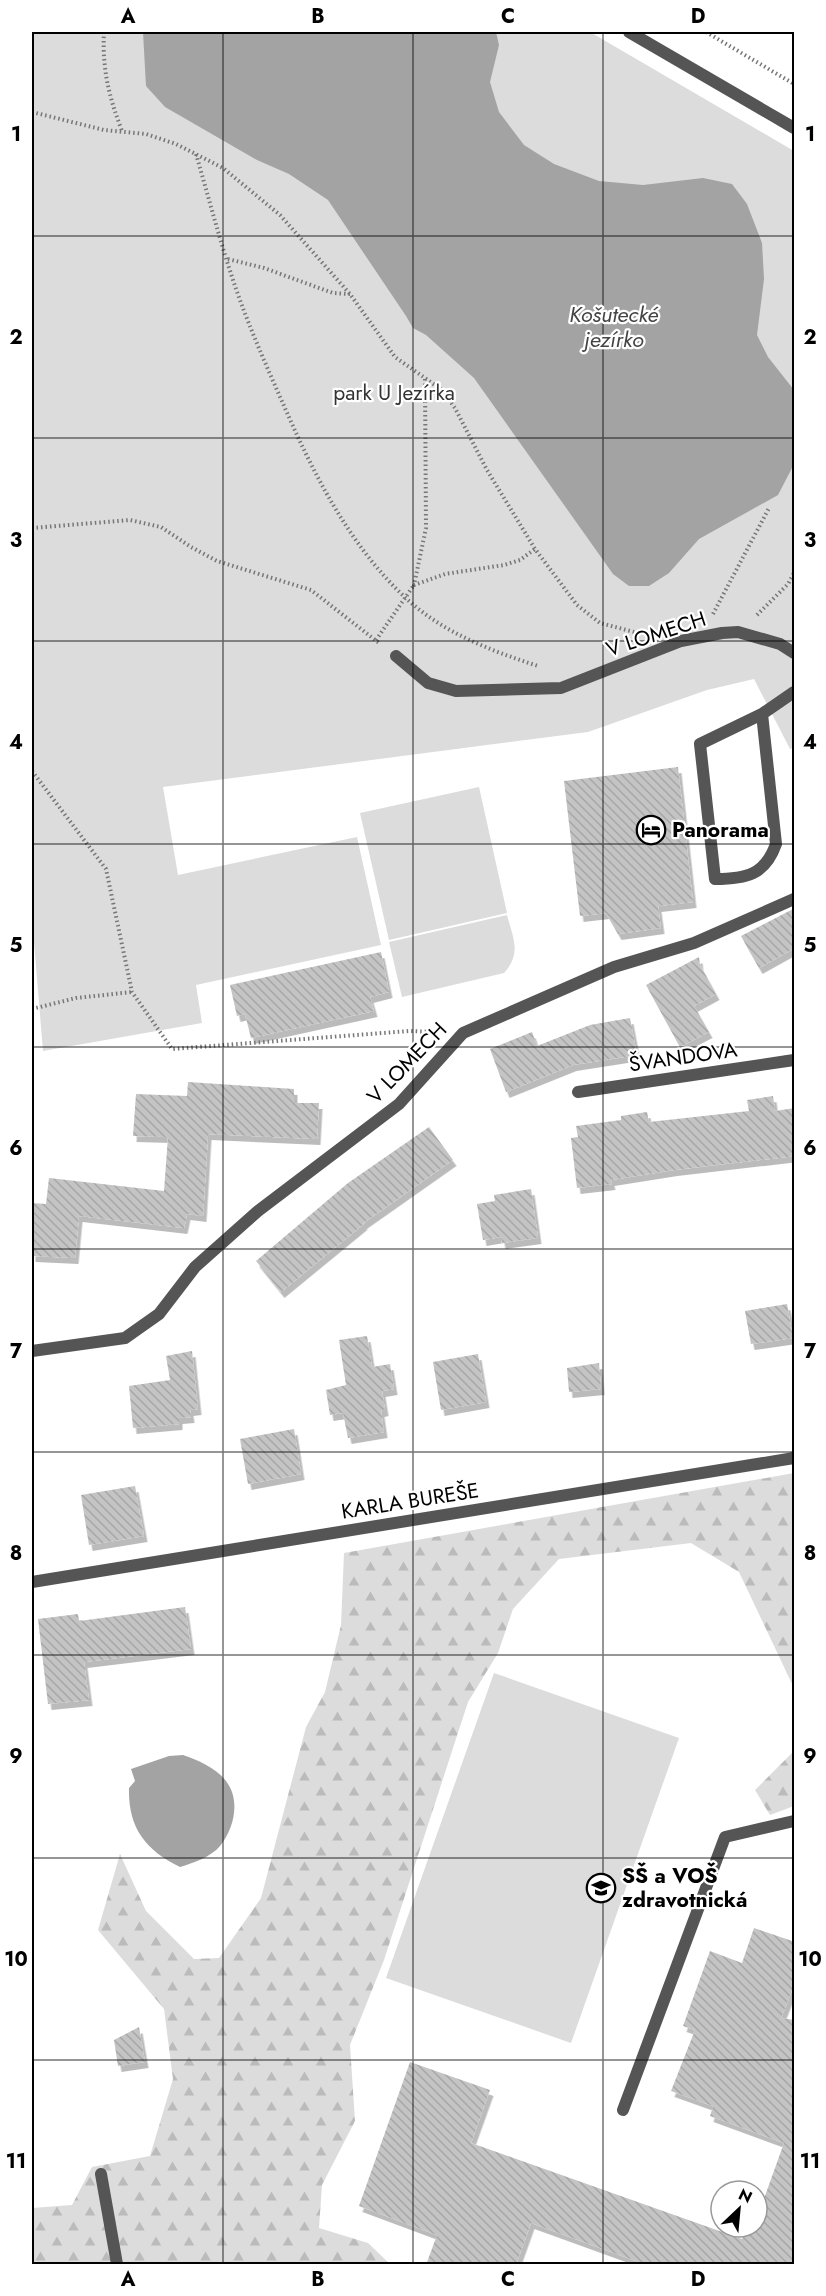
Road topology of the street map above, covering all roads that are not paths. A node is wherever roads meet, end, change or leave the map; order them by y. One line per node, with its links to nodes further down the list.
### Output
1 (629, 32): 2 (street)
2 (795, 128)
3 (795, 653): 4 (street, V LOMECH)
4 (396, 656)
5 (795, 692): 6 (street)
6 (762, 714): 6 (street)
7 (795, 899): 10 (street, V LOMECH)
8 (795, 1060): 9 (street, ŠVANDOVA)
9 (578, 1092)
10 (32, 1351)
11 (795, 1458): 12 (street, KARLA BUREŠE)
12 (32, 1582)
13 (795, 1821): 14 (street)
14 (623, 2110)
15 (101, 2174): 16 (street)
16 (117, 2265)

